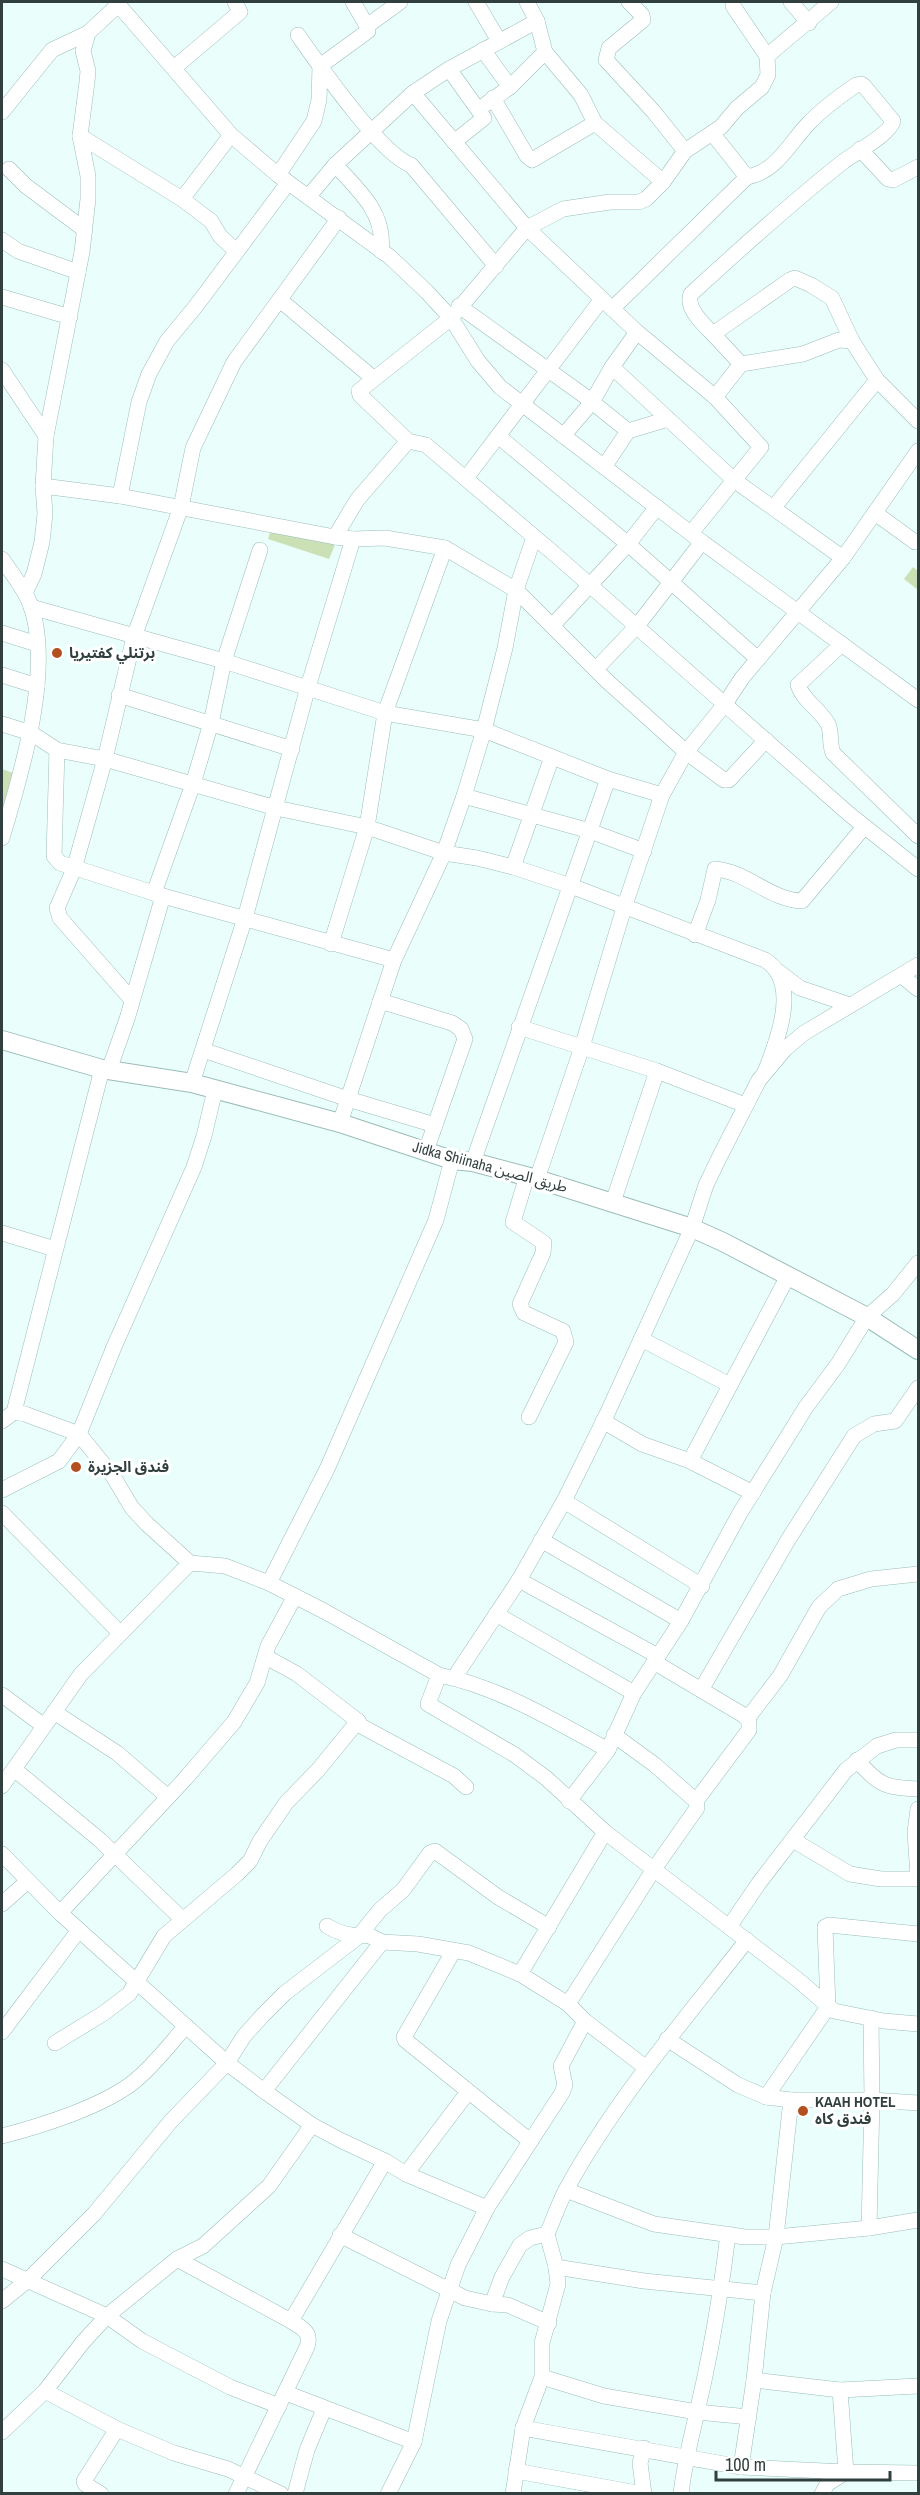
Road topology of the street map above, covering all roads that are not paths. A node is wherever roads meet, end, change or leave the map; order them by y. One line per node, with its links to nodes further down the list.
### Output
1 (235, 2): 21 (street)
2 (353, 2): 13 (street)
3 (400, 2): 13 (street)
4 (476, 2): 16 (street)
5 (527, 2): 11 (street)
6 (629, 2): 35 (street)
7 (733, 2): 19 (street)
8 (791, 2): 12 (street)
9 (831, 2): 12 (street)
10 (117, 3): 14 (street); 21 (street)
11 (537, 21): 16 (street); 18 (street)
12 (809, 22): 19 (street)
13 (367, 26): 20 (street)
14 (88, 33): 26 (street); 32 (street)
15 (298, 35): 20 (street)
16 (499, 40): 17 (street)
17 (483, 50): 22 (street); 23 (street)
18 (545, 52): 23 (street); 28 (street)
19 (767, 56): 30 (street)
20 (320, 66): 29 (street); 40 (street)
21 (174, 68): 31 (street)
22 (449, 69): 24 (street); 27 (street)
23 (510, 87): 25 (street)
24 (413, 93): 29 (street); 33 (street)
25 (493, 98): 27 (street); 28 (street)
26 (2, 109)
27 (479, 110): 33 (street)
28 (595, 123): 41 (street)
29 (373, 132): 36 (street); 50 (street)
30 (712, 133): 35 (street); 39 (street)
31 (231, 135): 40 (street); 43 (street)
32 (80, 136): 43 (street); 46 (street)
33 (454, 142): 45 (street)
34 (860, 149): 37 (street); 39 (street); 58 (street)
35 (685, 151): 41 (street)
36 (335, 165): 42 (street); 49 (street)
37 (918, 167)
38 (4, 169): 46 (street)
39 (747, 177): 54 (street)
40 (283, 179): 42 (street); 48 (street)
41 (663, 182): 45 (street)
42 (309, 196): 44 (street)
43 (182, 199): 48 (street)
44 (339, 218): 49 (street); 53 (street)
45 (527, 228): 50 (street); 54 (street)
46 (85, 230): 51 (street)
47 (2, 240): 51 (street)
48 (236, 251): 82 (street)
49 (381, 251): 55 (street)
50 (496, 266): 55 (street)
51 (78, 272): 56 (street)
52 (2, 297): 56 (street)
53 (280, 300): 64 (street); 83 (street)
54 (607, 304): 57 (street); 62 (street)
55 (455, 312): 62 (street); 64 (street); 69 (street)
56 (70, 317): 73 (street)
57 (637, 332): 61 (street); 67 (street)
58 (713, 334): 59 (street); 60 (street)
59 (852, 341): 60 (street); 65 (street)
60 (741, 364): 67 (street)
61 (612, 367): 68 (street); 70 (street)
62 (547, 369): 68 (street); 69 (street)
63 (2, 370): 66 (street)
64 (373, 378): 76 (street)
65 (877, 380): 71 (street); 85 (street)
66 (6, 387): 73 (street)
67 (715, 397): 80 (street)
68 (592, 402): 72 (street); 75 (street)
69 (522, 403): 74 (street); 75 (street)
70 (668, 419): 72 (street); 80 (street)
71 (918, 421)
72 (628, 431): 78 (street)
73 (46, 436): 81 (street)
74 (498, 436): 79 (street); 92 (street)
75 (563, 436): 78 (street)
76 (408, 441): 79 (street); 87 (street)
77 (918, 451): 86 (street)
78 (604, 467): 84 (street)
79 (466, 478): 88 (street)
80 (734, 480): 85 (street); 89 (street)
81 (43, 486): 82 (street); 100 (street)
82 (120, 496): 83 (street)
83 (181, 507): 87 (street); 105 (street)
84 (657, 507): 89 (street); 92 (street)
85 (774, 507): 95 (street)
86 (875, 513): 91 (street); 95 (street)
87 (334, 537): 90 (street)
88 (534, 537): 98 (street); 99 (street)
89 (697, 538): 97 (street); 101 (street)
90 (353, 539): 93 (street); 113 (street)
91 (918, 542)
92 (628, 544): 97 (street); 98 (street)
93 (446, 548): 99 (street); 117 (street)
94 (260, 550): 109 (street)
95 (843, 558): 101 (street)
96 (2, 559): 100 (street)
97 (672, 584): 102 (street); 108 (street)
98 (589, 585): 102 (street); 103 (street)
99 (516, 590): 103 (street); 120 (street)
100 (28, 600): 105 (street); 106 (street)
101 (799, 613): 107 (street); 108 (street)
102 (637, 626): 110 (street); 116 (street)
103 (552, 627): 110 (street)
104 (2, 633): 106 (street)
105 (134, 637): 109 (street); 114 (street)
106 (37, 644): 112 (street)
107 (842, 644): 115 (street); 137 (street)
108 (758, 659): 116 (street)
109 (224, 661): 113 (street); 118 (street)
110 (596, 669): 125 (street)
111 (2, 675): 112 (street)
112 (37, 686): 121 (street)
113 (308, 687): 117 (street); 123 (street)
114 (119, 695): 118 (street); 127 (street)
115 (918, 700)
116 (725, 704): 122 (street); 125 (street)
117 (385, 713): 120 (street); 134 (street)
118 (211, 723): 123 (street); 129 (street)
119 (2, 724): 121 (street)
120 (484, 730): 126 (street); 131 (street)
121 (31, 733): 124 (street); 138 (street)
122 (766, 740): 125 (street); 135 (street)
123 (292, 749): 132 (street)
124 (57, 750): 127 (street); 143 (street)
125 (686, 752): 130 (street)
126 (552, 757): 128 (street); 133 (street)
127 (105, 759): 129 (street); 143 (street)
128 (608, 779): 130 (street); 136 (street)
129 (193, 784): 132 (street); 145 (street)
130 (662, 795): 139 (street)
131 (464, 796): 133 (street); 140 (street)
132 (276, 808): 134 (street); 147 (street)
133 (531, 814): 136 (street); 141 (street)
134 (367, 827): 140 (street); 149 (street)
135 (864, 827): 142 (street); 148 (street)
136 (590, 831): 139 (street); 144 (street)
137 (917, 833)
138 (2, 838)
139 (644, 851): 146 (street)
140 (444, 853): 141 (street); 150 (street)
141 (513, 867): 144 (street)
142 (918, 868)
143 (74, 869): 145 (street); 155 (street)
144 (571, 886): 146 (street); 158 (street)
145 (158, 895): 147 (street); 155 (street)
146 (624, 908): 148 (street); 160 (street)
147 (246, 918): 149 (street); 161 (street)
148 (695, 935): 152 (street)
149 (331, 944): 150 (street)
150 (394, 960): 156 (street)
151 (918, 965): 153 (street)
152 (779, 972): 157 (street); 164 (street)
153 (902, 976): 154 (street); 157 (street)
154 (918, 989)
155 (132, 1000): 162 (street)
156 (380, 1001): 167 (street); 170 (street)
157 (850, 1005): 164 (street)
158 (519, 1027): 160 (street); 173 (street)
159 (2, 1040): 162 (main road, Jidka Shiinaha طريق الصين)
160 (582, 1047): 163 (street); 174 (street)
161 (203, 1050): 165 (street); 167 (street)
162 (106, 1069): 165 (main road, Jidka Shiinaha طريق الصين); 178 (street)
163 (657, 1071): 168 (street); 175 (street)
164 (765, 1072): 168 (street)
165 (192, 1083): 166 (main road, Jidka Shiinaha طريق الصين)
166 (215, 1090): 169 (main road, Jidka Shiinaha طريق الصين); 189 (street)
167 (348, 1099): 169 (street); 170 (street)
168 (745, 1105): 176 (street)
169 (340, 1123): 171 (main road, Jidka Shiinaha طريق الصين)
170 (435, 1125): 171 (street)
171 (426, 1151): 172 (main road, Jidka Shiinaha طريق الصين)
172 (452, 1160): 173 (main road, Jidka Shiinaha طريق الصين); 199 (street)
173 (473, 1162): 174 (main road, Jidka Shiinaha طريق الصين)
174 (532, 1177): 175 (main road, Jidka Shiinaha طريق الصين); 187 (street)
175 (613, 1202): 176 (main road, Jidka Shiinaha طريق الصين)
176 (692, 1228): 180 (main road, Jidka Shiinaha طريق الصين); 182 (street)
177 (2, 1233): 178 (street)
178 (55, 1249): 186 (street)
179 (918, 1263): 181 (street)
180 (788, 1275): 181 (main road, Jidka Shiinaha طريق الصين); 184 (street)
181 (867, 1317): 183 (main road, Jidka Shiinaha طريق الصين); 192 (street)
182 (641, 1339): 184 (street); 188 (street)
183 (918, 1350)
184 (730, 1385): 190 (street)
185 (918, 1388): 208 (street)
186 (6, 1416): 189 (street)
187 (529, 1417)
188 (603, 1421): 190 (street); 193 (street)
189 (79, 1434): 191 (street); 196 (street)
190 (690, 1461): 192 (street)
191 (2, 1490)
192 (753, 1493): 200 (street)
193 (564, 1501): 195 (street); 200 (street)
194 (2, 1513): 204 (street)
195 (541, 1540): 198 (street); 203 (street)
196 (190, 1563): 199 (street); 204 (street)
197 (918, 1574): 212 (street)
198 (519, 1580): 202 (street); 206 (street)
199 (269, 1583): 201 (street)
200 (702, 1586): 203 (street)
201 (295, 1596): 205 (street); 207 (street)
202 (496, 1614): 207 (street); 209 (street)
203 (681, 1621): 206 (street)
204 (120, 1633): 211 (street)
205 (266, 1657): 213 (street); 223 (street)
206 (656, 1659): 208 (street); 209 (street)
207 (447, 1677): 217 (street); 224 (street)
208 (701, 1690): 212 (street)
209 (634, 1693): 215 (street)
210 (2, 1695): 214 (street)
211 (54, 1712): 214 (street); 223 (street)
212 (747, 1719): 225 (street)
213 (358, 1721): 221 (street); 236 (street)
214 (44, 1726): 219 (street)
215 (614, 1735): 217 (street); 225 (street)
216 (918, 1740): 218 (street)
217 (608, 1750): 224 (street)
218 (857, 1760): 222 (street); 228 (street)
219 (14, 1769): 220 (street); 230 (street)
220 (2, 1786)
221 (466, 1787)
222 (918, 1789)
223 (168, 1797): 230 (street)
224 (569, 1801): 227 (street)
225 (696, 1801): 231 (street)
226 (918, 1809): 232 (street)
227 (605, 1832): 231 (street); 238 (street)
228 (793, 1840): 232 (street); 239 (street)
229 (2, 1854): 233 (street)
230 (114, 1854): 235 (street); 236 (street)
231 (654, 1869): 239 (street); 248 (street)
232 (918, 1877)
233 (28, 1881): 234 (street); 235 (street)
234 (2, 1904)
235 (60, 1913): 240 (street)
236 (182, 1920): 247 (street)
237 (327, 1926): 242 (street)
238 (549, 1927): 242 (street); 246 (street)
239 (729, 1927): 243 (street)
240 (79, 1930): 247 (street); 254 (street)
241 (918, 1934): 249 (street)
242 (358, 1937): 244 (street); 257 (street)
243 (747, 1940): 249 (street); 255 (street)
244 (382, 1942): 245 (street); 259 (street)
245 (453, 1952): 246 (street); 260 (street)
246 (520, 1974): 248 (street)
247 (137, 1982): 253 (street); 256 (street)
248 (568, 2004): 251 (street)
249 (828, 2007): 250 (street); 261 (street)
250 (871, 2018): 252 (street); 263 (street)
251 (585, 2020): 258 (street); 267 (street)
252 (918, 2024)
253 (186, 2026): 257 (street); 266 (street)
254 (2, 2032)
255 (667, 2039): 258 (street); 261 (street)
256 (55, 2043)
257 (226, 2063): 259 (street); 281 (street)
258 (645, 2067): 270 (street)
259 (264, 2091): 265 (street)
260 (468, 2092): 267 (street); 269 (street)
261 (766, 2097): 262 (street)
262 (791, 2100): 263 (street); 277 (street)
263 (872, 2100): 264 (street); 273 (street)
264 (918, 2103)
265 (312, 2125): 268 (street); 278 (street)
266 (2, 2136)
267 (530, 2141): 271 (street)
268 (385, 2161): 269 (street); 276 (street)
269 (406, 2174): 271 (street)
270 (566, 2190): 274 (street); 275 (street)
271 (487, 2208): 282 (street)
272 (918, 2220): 273 (street)
273 (868, 2228): 277 (street)
274 (547, 2234): 279 (street); 286 (street)
275 (728, 2234): 277 (street); 283 (street)
276 (340, 2235): 282 (street); 288 (street)
277 (776, 2237): 284 (street)
278 (177, 2259): 287 (street); 288 (street)
279 (556, 2267): 283 (street); 289 (street)
280 (2, 2269): 281 (street)
281 (28, 2280): 285 (street); 287 (street)
282 (448, 2289): 286 (street); 302 (street)
283 (721, 2289): 284 (street); 297 (street)
284 (763, 2294): 291 (street)
285 (2, 2301)
286 (492, 2304): 289 (street)
287 (107, 2316): 294 (street); 295 (street)
288 (291, 2321): 295 (street)
289 (549, 2323): 290 (street)
290 (542, 2377): 297 (street); 299 (street)
291 (754, 2380): 293 (street); 298 (street)
292 (918, 2386): 293 (street)
293 (840, 2390): 307 (street)
294 (45, 2391): 300 (street); 301 (street)
295 (282, 2399): 296 (street); 309 (street)
296 (324, 2409): 302 (street); 313 (street)
297 (697, 2412): 298 (street); 304 (street)
298 (749, 2417): 305 (street)
299 (524, 2428): 303 (street); 306 (street)
300 (117, 2429): 309 (street); 310 (street)
301 (2, 2433)
302 (414, 2442): 314 (street)
303 (644, 2448): 304 (street); 316 (street)
304 (685, 2457): 305 (street); 317 (street)
305 (741, 2467): 307 (street)
306 (516, 2471): 315 (street); 316 (street)
307 (846, 2472): 308 (street); 318 (street)
308 (918, 2473)
309 (245, 2476): 311 (street); 312 (street)
310 (101, 2493)
311 (236, 2493)
312 (281, 2493)
313 (295, 2493)
314 (388, 2493)
315 (513, 2493)
316 (644, 2493)
317 (681, 2493)
318 (822, 2493)

